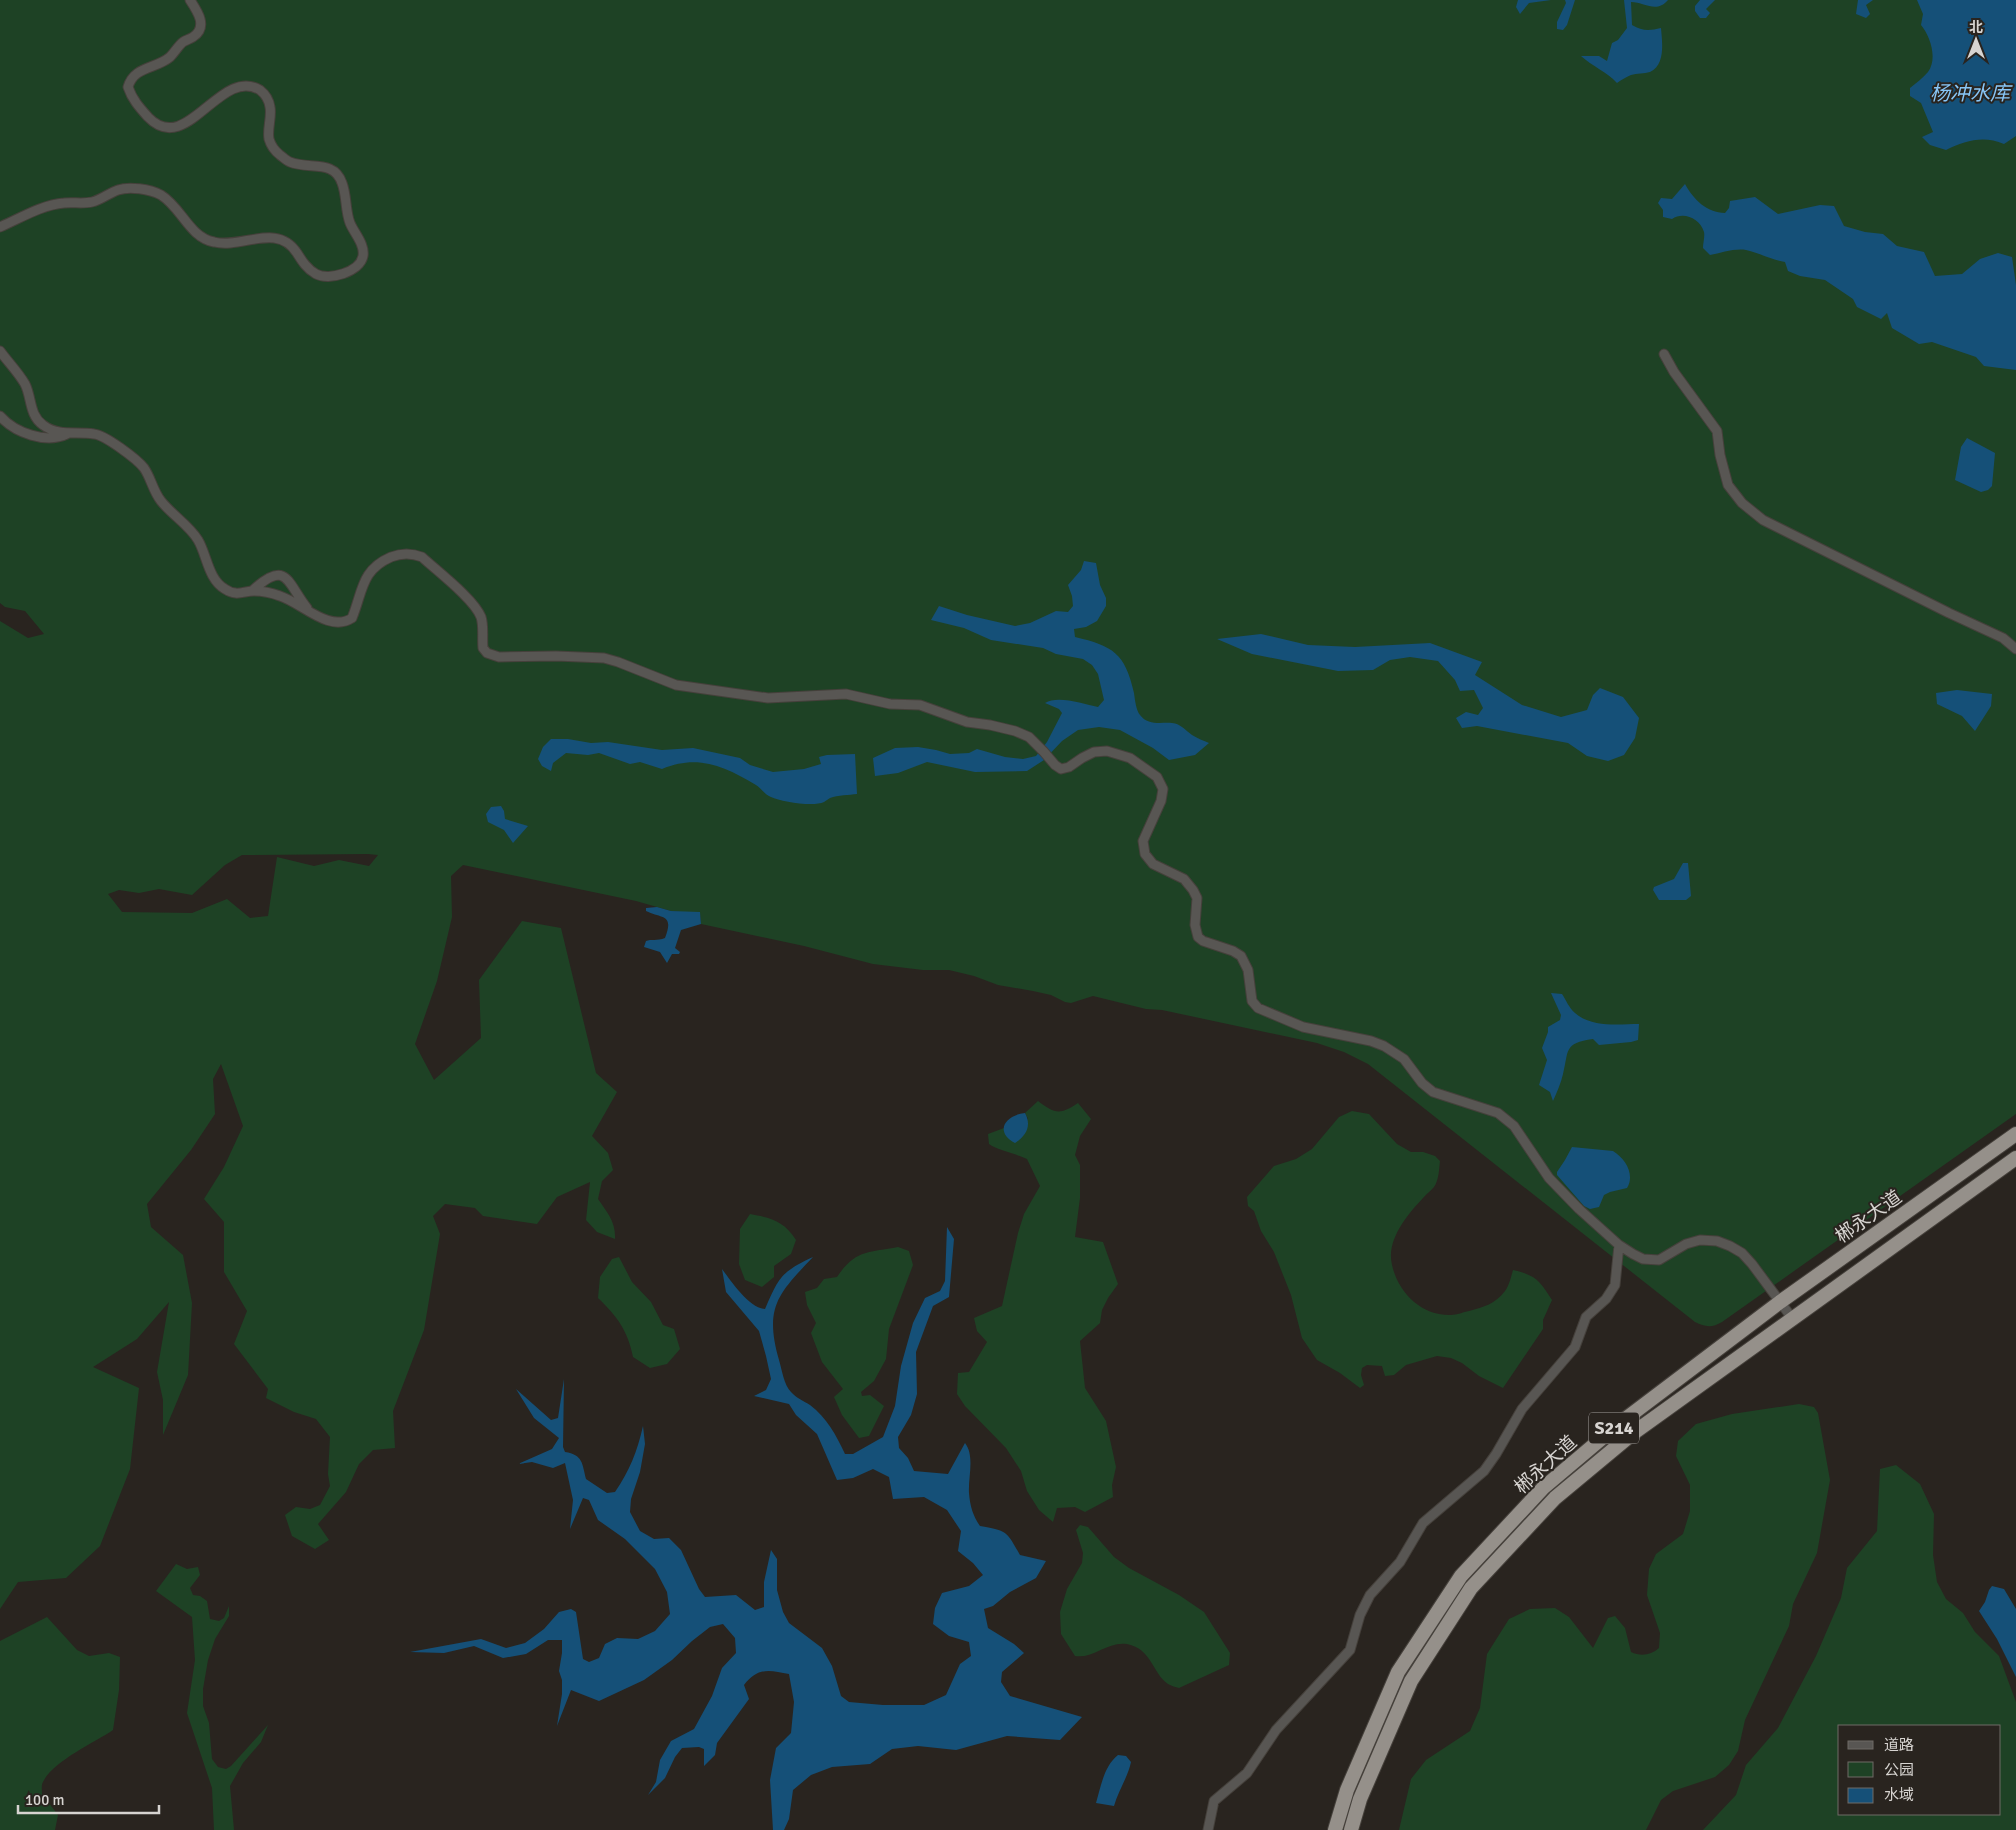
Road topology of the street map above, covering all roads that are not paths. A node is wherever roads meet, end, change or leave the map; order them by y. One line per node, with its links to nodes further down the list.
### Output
1 (190, 0): 2 (street)
2 (0, 227)
3 (0, 351): 6 (street)
4 (1664, 354): 9 (street)
5 (0, 416): 6 (street)
6 (67, 434): 7 (street)
7 (252, 591): 8 (street); 8 (street)
8 (310, 612): 12 (street)
9 (2016, 649)
10 (2016, 1134): 13 (highway, 郴永大道 / S214)
11 (2016, 1158): 14 (highway, 郴永大道 / S214)
12 (1619, 1245): 13 (street); 15 (street)
13 (1780, 1302): 14 (street); 16 (highway, 郴永大道 / S214)
14 (1792, 1318): 17 (highway, 郴永大道 / S214)
15 (1208, 1830)
16 (1335, 1830)
17 (1351, 1830)

